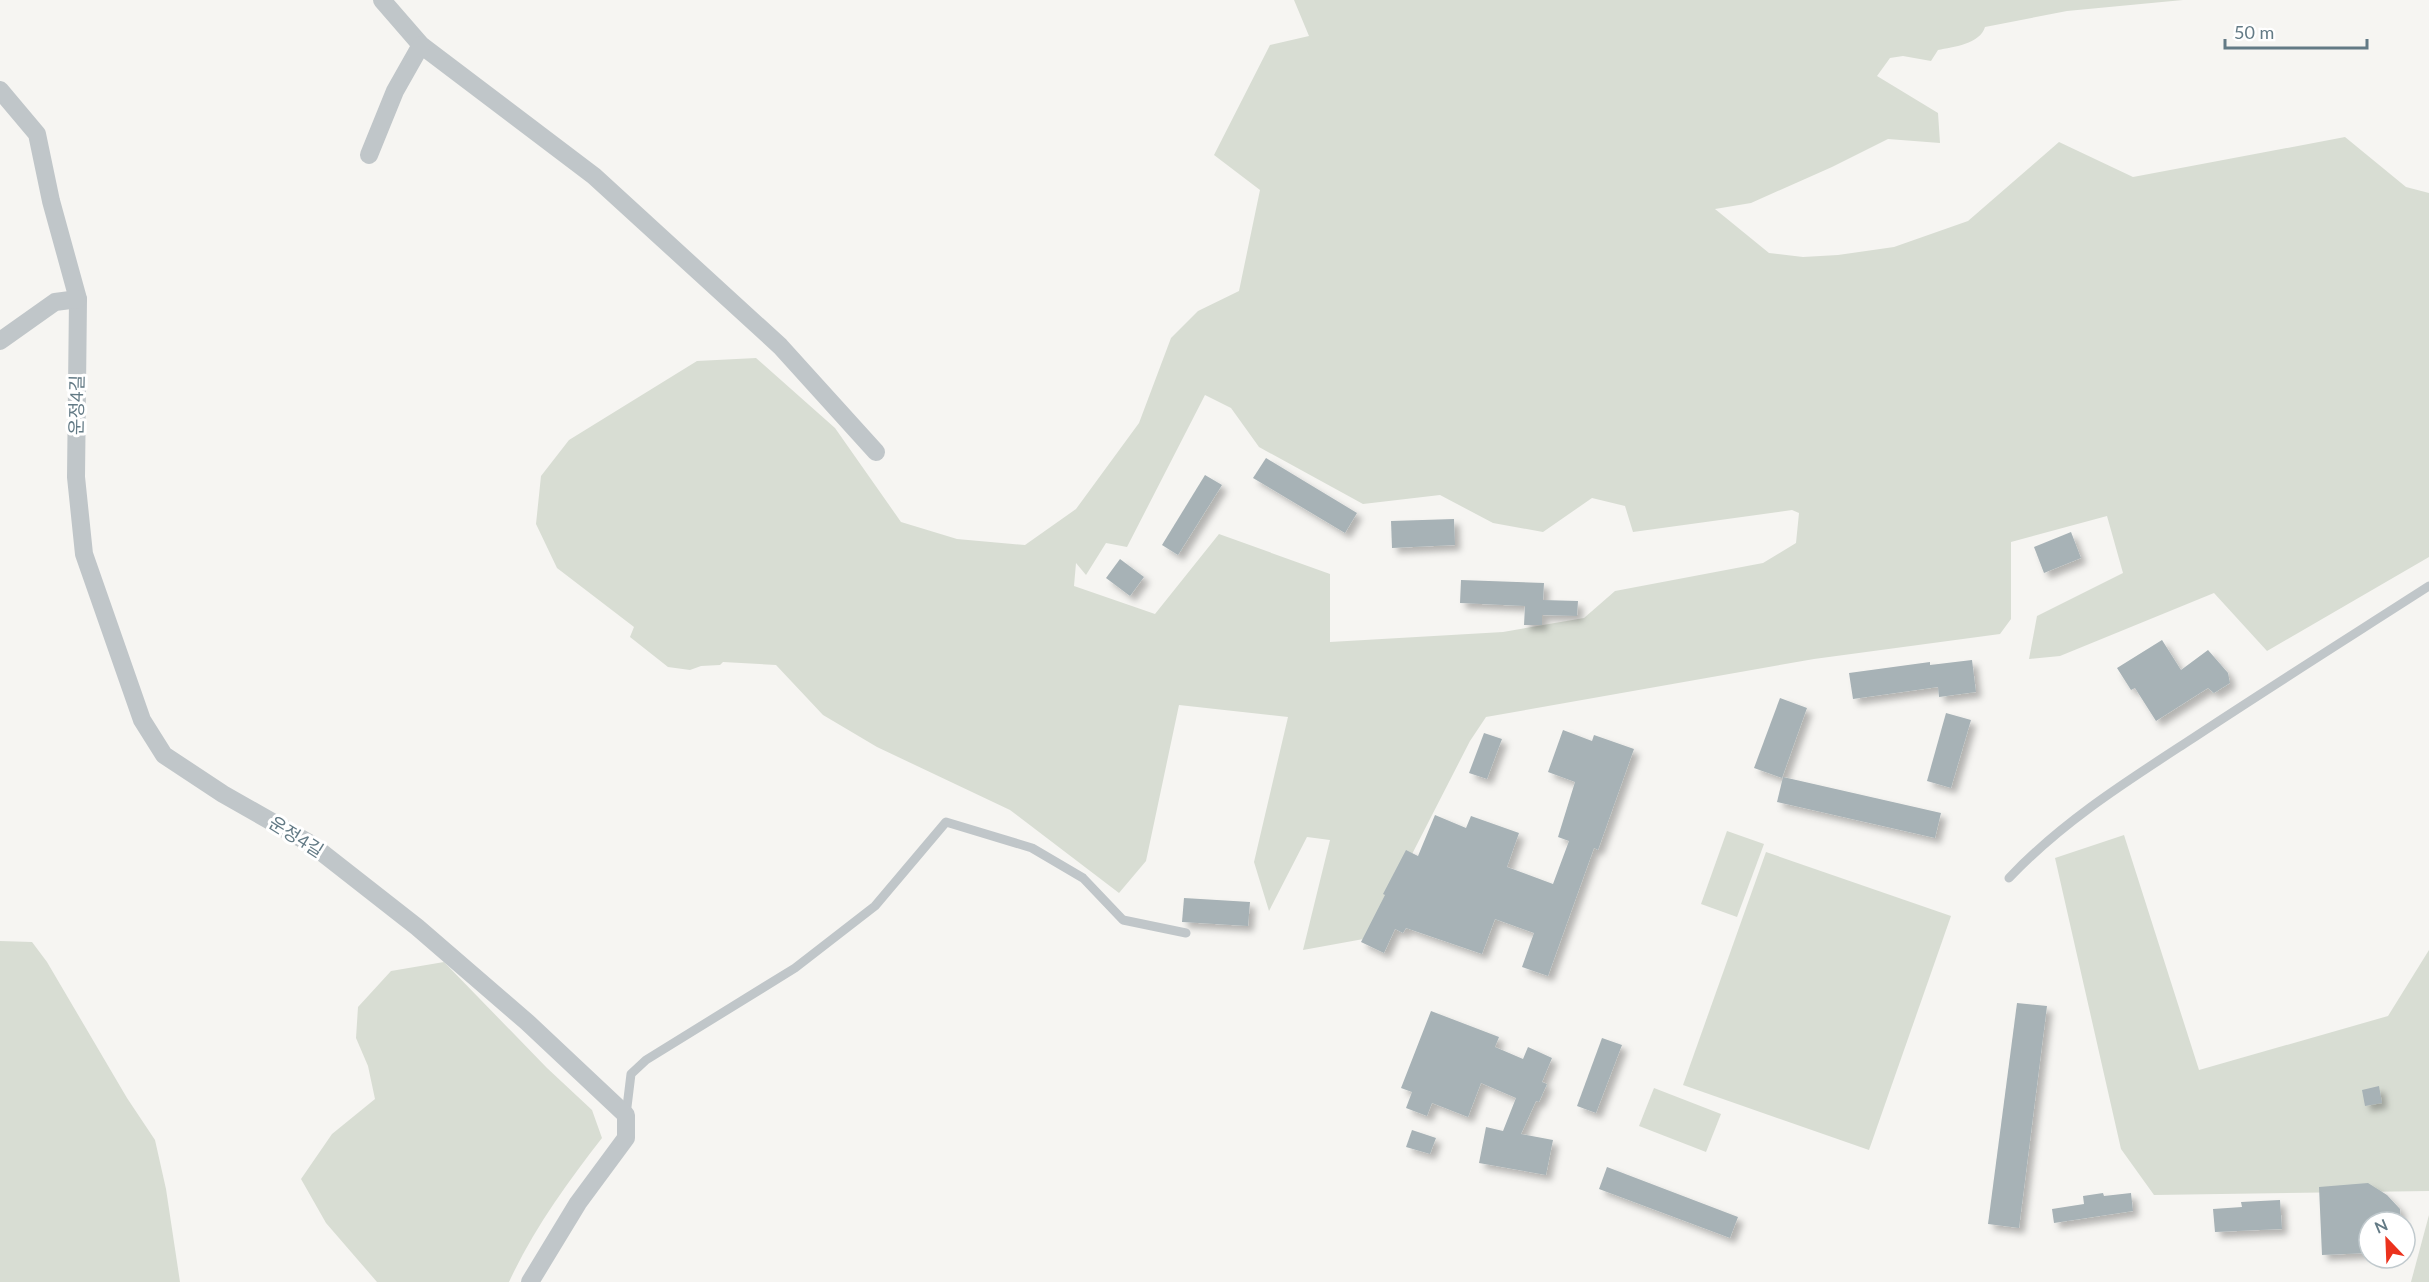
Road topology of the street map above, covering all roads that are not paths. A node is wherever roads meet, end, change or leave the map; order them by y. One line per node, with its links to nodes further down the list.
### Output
1 (382, 0): 2 (street)
2 (421, 45): 4 (street); 7 (street)
3 (0, 90): 5 (street, 운정4길)
4 (369, 155)
5 (78, 299): 6 (street); 11 (street, 운정4길)
6 (0, 341)
7 (876, 452)
8 (2429, 586): 9 (lane)
9 (2009, 878)
10 (1186, 933): 11 (lane)
11 (626, 1115): 12 (street)
12 (530, 1282)

